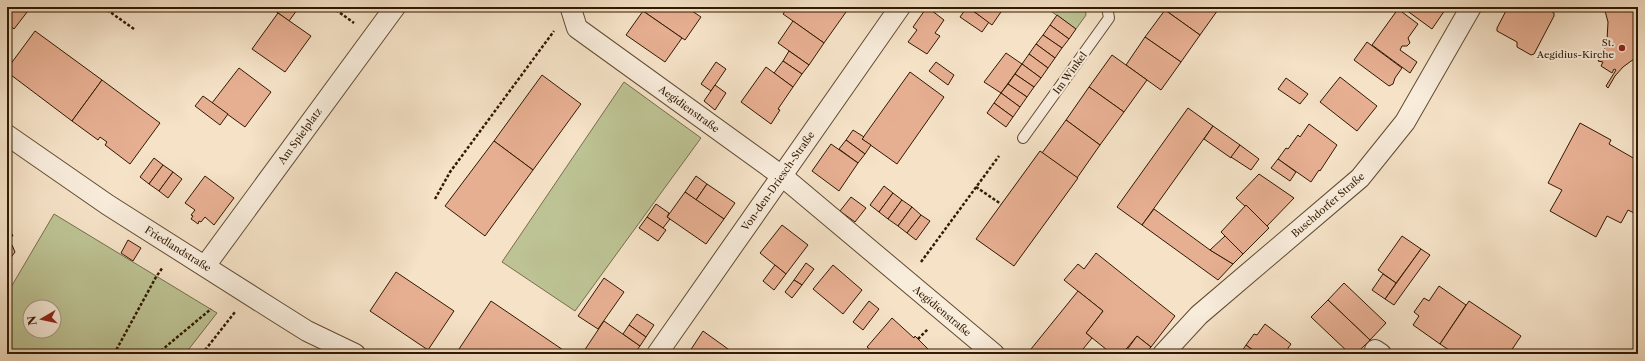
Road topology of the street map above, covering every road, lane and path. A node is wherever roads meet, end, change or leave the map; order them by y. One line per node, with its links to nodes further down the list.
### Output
1 (103, 7): 7 (path)
2 (395, 7): 16 (street, Am Spielplatz)
3 (900, 7): 11 (street, Von-den-Driesch-Straße)
4 (1106, 7): 9 (lane, Im Winkel)
5 (1471, 7): 26 (street, Buschdorfer Straße)
6 (572, 8): 11 (street, Aegidienstraße); 13 (path)
7 (134, 30)
8 (7, 136): 15 (street, Friedlandstraße)
9 (1023, 138)
10 (999, 156): 12 (path)
11 (782, 176): 17 (street, Aegidienstraße); 24 (street, Von-den-Driesch-Straße)
12 (976, 187): 14 (path); 17 (path)
13 (436, 199)
14 (1001, 204)
15 (176, 248): 16 (street, Friedlandstraße); 20 (path)
16 (205, 266): 18 (street, Friedlandstraße)
17 (906, 282): 25 (street, Aegidienstraße)
18 (249, 294): 22 (path); 23 (street, Friedlandstraße)
19 (211, 310): 21 (path)
20 (114, 354)
21 (157, 354)
22 (202, 354)
23 (355, 354)
24 (657, 354)
25 (994, 354)
26 (1163, 354)

